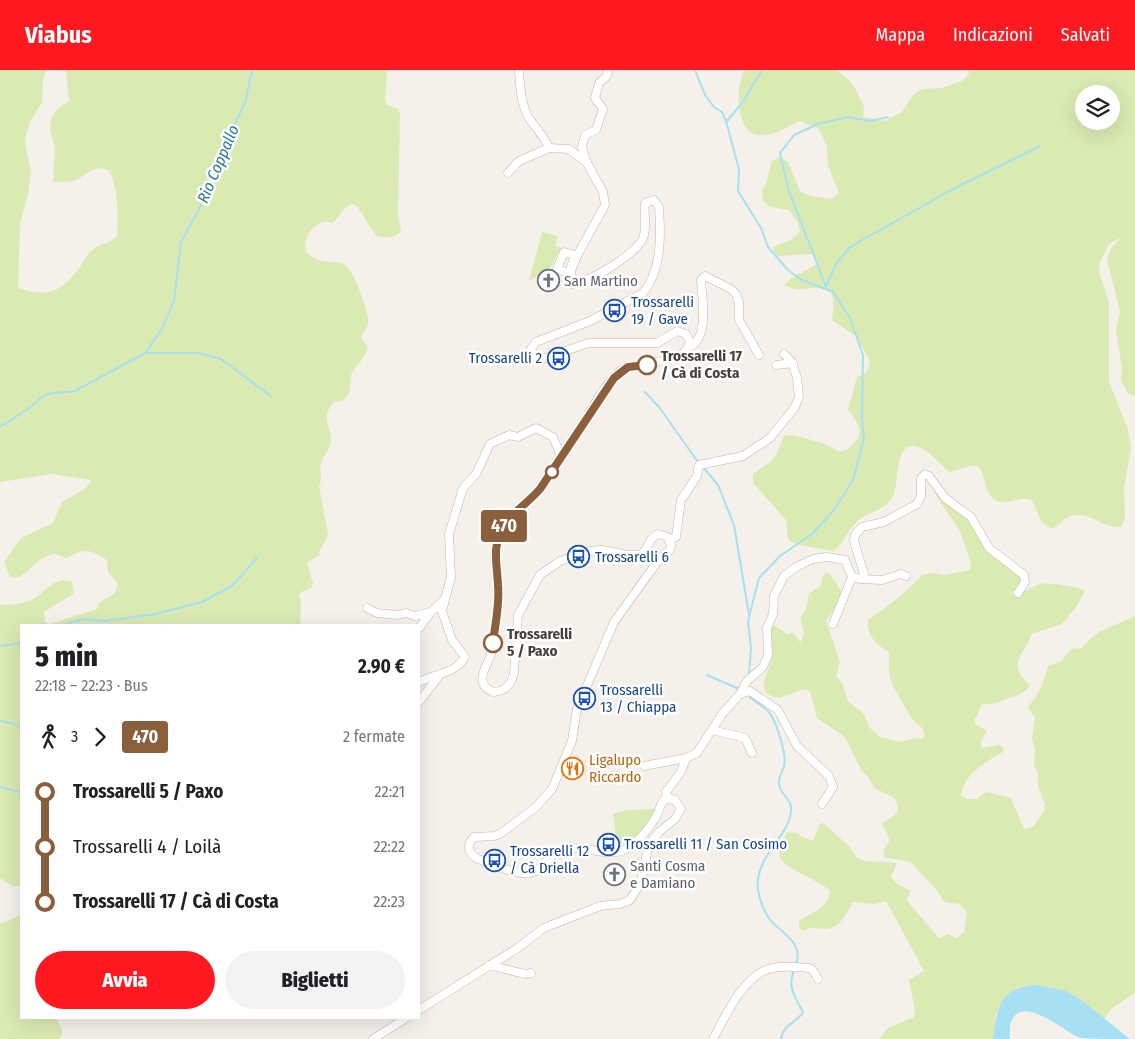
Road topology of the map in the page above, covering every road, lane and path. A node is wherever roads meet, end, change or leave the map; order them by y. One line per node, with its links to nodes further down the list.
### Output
1 (519, 70): 3 (street)
2 (608, 70): 4 (street)
3 (549, 148): 4 (street); 5 (street)
4 (587, 163): 6 (street)
5 (508, 173)
6 (688, 348): 8 (street); 11 (street)
7 (784, 354): 9 (street)
8 (759, 355)
9 (793, 363): 10 (street); 12 (street)
10 (776, 365)
11 (562, 458): 12 (street); 17 (street)
12 (670, 540): 30 (street)
13 (906, 576): 15 (street)
14 (852, 577): 15 (street); 20 (street); 24 (street)
15 (861, 579): 16 (street)
16 (1018, 593)
17 (445, 600): 19 (street); 22 (street)
18 (367, 608): 19 (street)
19 (432, 612): 21 (street)
20 (833, 624)
21 (420, 627)
22 (438, 677): 23 (street); 25 (street)
23 (420, 682)
24 (747, 689): 26 (street); 31 (street)
25 (420, 701)
26 (712, 730): 27 (street); 28 (street)
27 (752, 753)
28 (686, 758): 29 (street); 30 (street)
29 (644, 766)
30 (667, 798): 32 (street)
31 (822, 804)
32 (489, 966): 33 (street); 35 (street)
33 (531, 973)
34 (818, 979): 38 (street)
35 (420, 1009)
36 (404, 1019): 37 (street)
37 (373, 1039)
38 (713, 1039)

